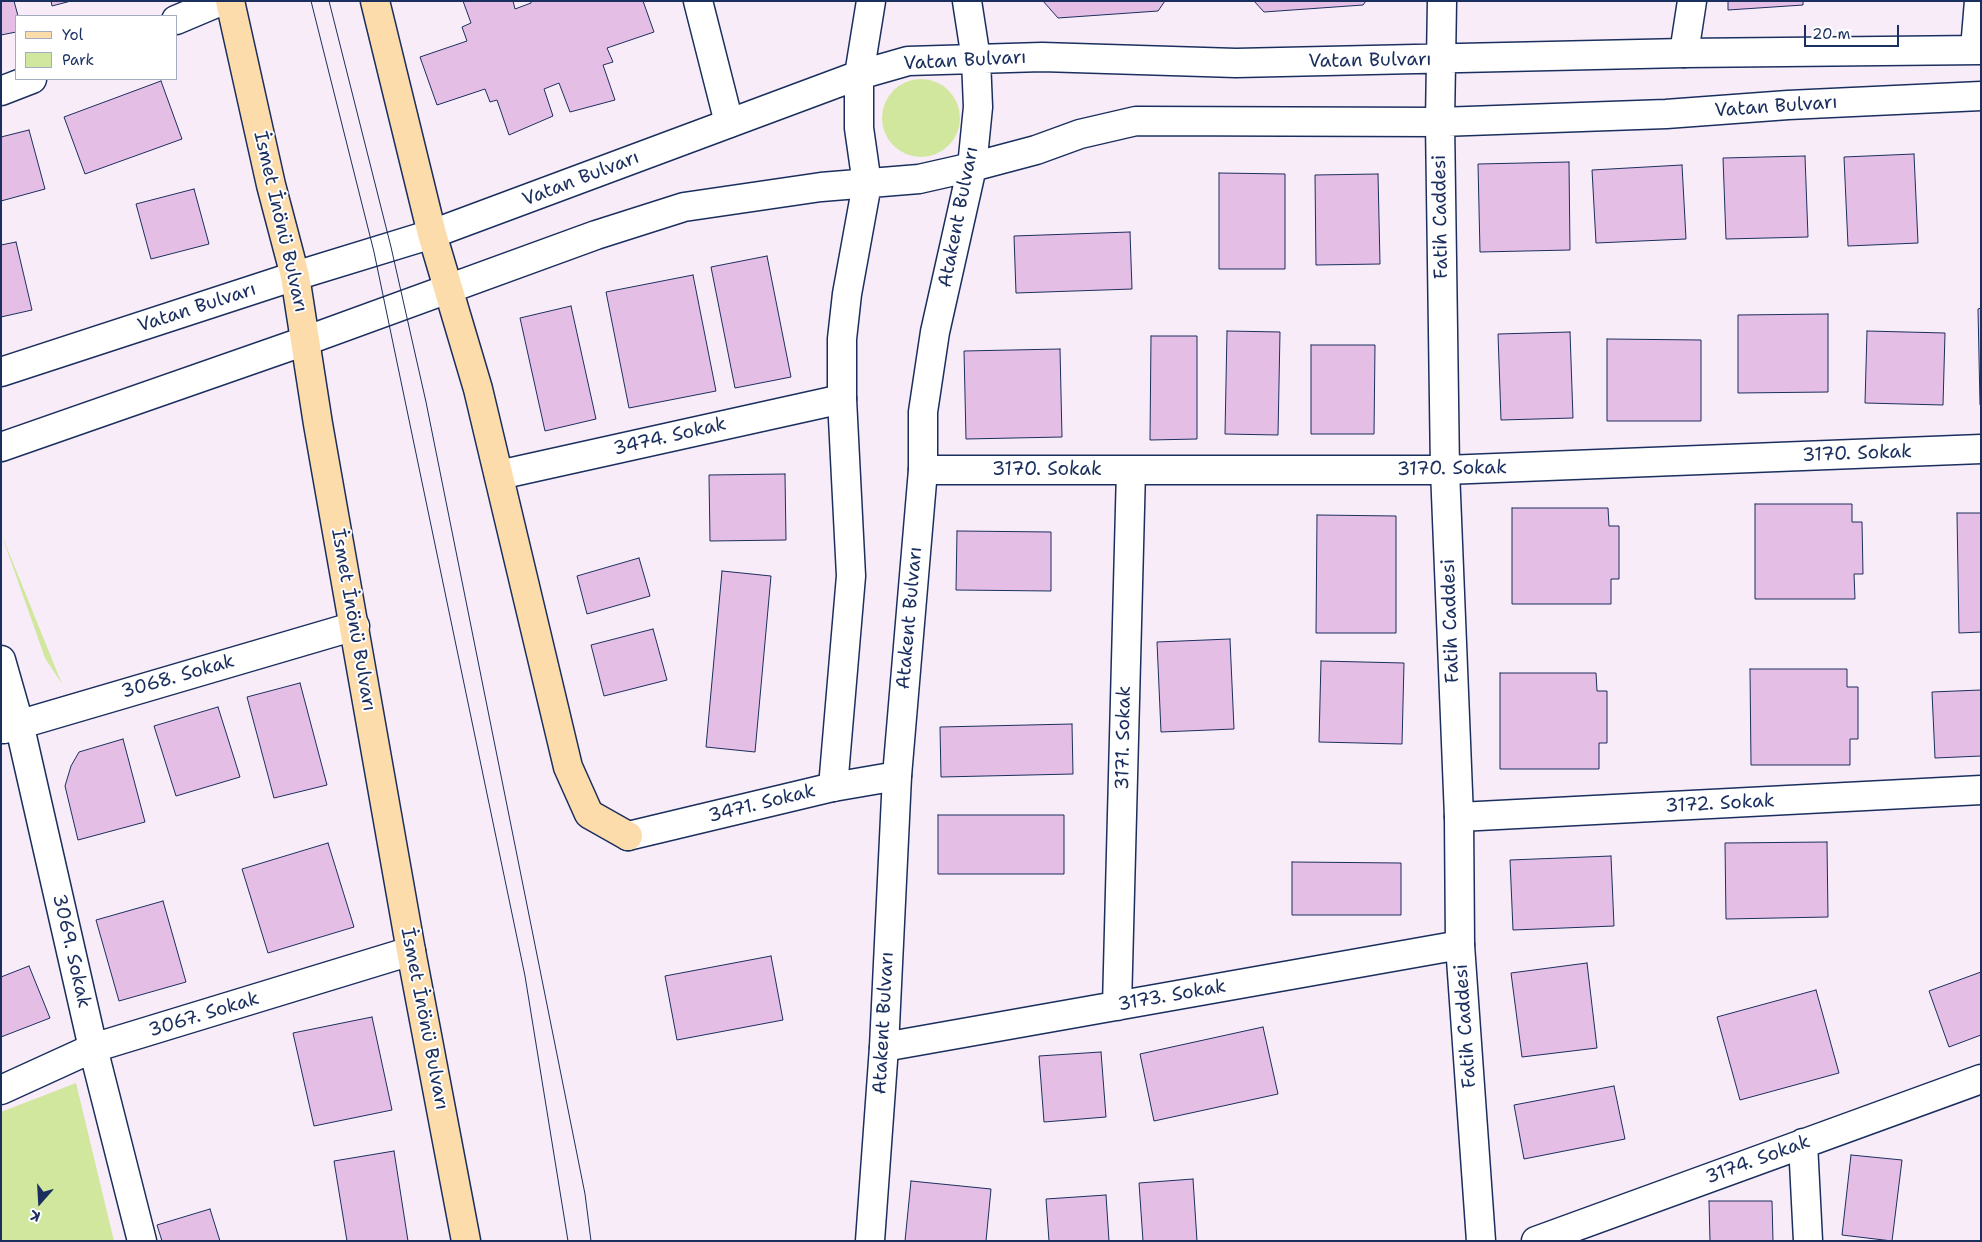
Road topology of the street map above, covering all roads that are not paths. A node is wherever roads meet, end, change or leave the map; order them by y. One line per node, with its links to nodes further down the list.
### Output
1 (221, 1): 10 (street)
2 (230, 1): 24 (main road, İsmet İnönü Bulvarı)
3 (374, 1): 23 (main road)
4 (698, 1): 20 (street)
5 (871, 1): 15 (street)
6 (967, 1): 13 (street, Atakent Bulvarı)
7 (1442, 1): 14 (street, Fatih Caddesi)
8 (1692, 1): 12 (street)
9 (1979, 1): 11 (street)
10 (178, 19)
11 (1978, 49): 12 (street, Vatan Bulvarı)
12 (1684, 53): 14 (street, Vatan Bulvarı)
13 (976, 59): 14 (street, Vatan Bulvarı); 15 (street, Vatan Bulvarı); 21 (street, Atakent Bulvarı)
14 (1441, 60): 19 (street, Fatih Caddesi)
15 (859, 75): 20 (street, Vatan Bulvarı); 22 (street)
16 (30, 80): 17 (street)
17 (1, 92)
18 (1981, 96): 19 (street, Vatan Bulvarı)
19 (1440, 122): 21 (street, Vatan Bulvarı); 33 (street, Fatih Caddesi)
20 (729, 123): 23 (street, Vatan Bulvarı)
21 (972, 168): 22 (street, Vatan Bulvarı); 31 (street, Atakent Bulvarı)
22 (867, 184): 25 (street, Vatan Bulvarı); 28 (street)
23 (432, 234): 24 (street, Vatan Bulvarı); 25 (main road)
24 (295, 276): 26 (main road, İsmet İnönü Bulvarı); 27 (street, Vatan Bulvarı)
25 (449, 290): 26 (street, Vatan Bulvarı); 34 (main road)
26 (305, 341): 29 (street, Vatan Bulvarı); 35 (main road, İsmet İnönü Bulvarı)
27 (1, 372)
28 (842, 398): 34 (street, 3474. Sokak); 39 (street)
29 (1, 447)
30 (1981, 449): 33 (street, 3170. Sokak)
31 (923, 470): 32 (street, 3170. Sokak); 38 (street, Atakent Bulvarı)
32 (1131, 470): 33 (street, 3170. Sokak); 45 (street, 3171. Sokak)
33 (1445, 470): 41 (street, Fatih Caddesi)
34 (499, 475): 42 (main road)
35 (355, 626): 37 (street, 3068. Sokak); 44 (main road, İsmet İnönü Bulvarı)
36 (1, 660): 37 (street, 3069. Sokak)
37 (10, 726): 47 (street, 3069. Sokak)
38 (897, 776): 39 (street, 3471. Sokak); 46 (street, Atakent Bulvarı)
39 (833, 787): 42 (street, 3471. Sokak)
40 (1981, 790): 41 (street, 3172. Sokak)
41 (1459, 818): 43 (street, Fatih Caddesi)
42 (628, 836)
43 (1460, 944): 45 (street, 3173. Sokak); 54 (street, Fatih Caddesi)
44 (410, 952): 47 (street, 3067. Sokak); 52 (main road, İsmet İnönü Bulvarı)
45 (1117, 1006): 46 (street, 3173. Sokak)
46 (884, 1047): 53 (street, Atakent Bulvarı)
47 (93, 1048): 49 (street, 3067. Sokak); 51 (street, 3069. Sokak)
48 (1981, 1079): 50 (street, 3174. Sokak)
49 (1, 1090)
50 (1803, 1143): 55 (street, 3174. Sokak); 56 (street)
51 (142, 1241)
52 (466, 1241)
53 (870, 1241)
54 (1481, 1241)
55 (1536, 1241)
56 (1808, 1241)

